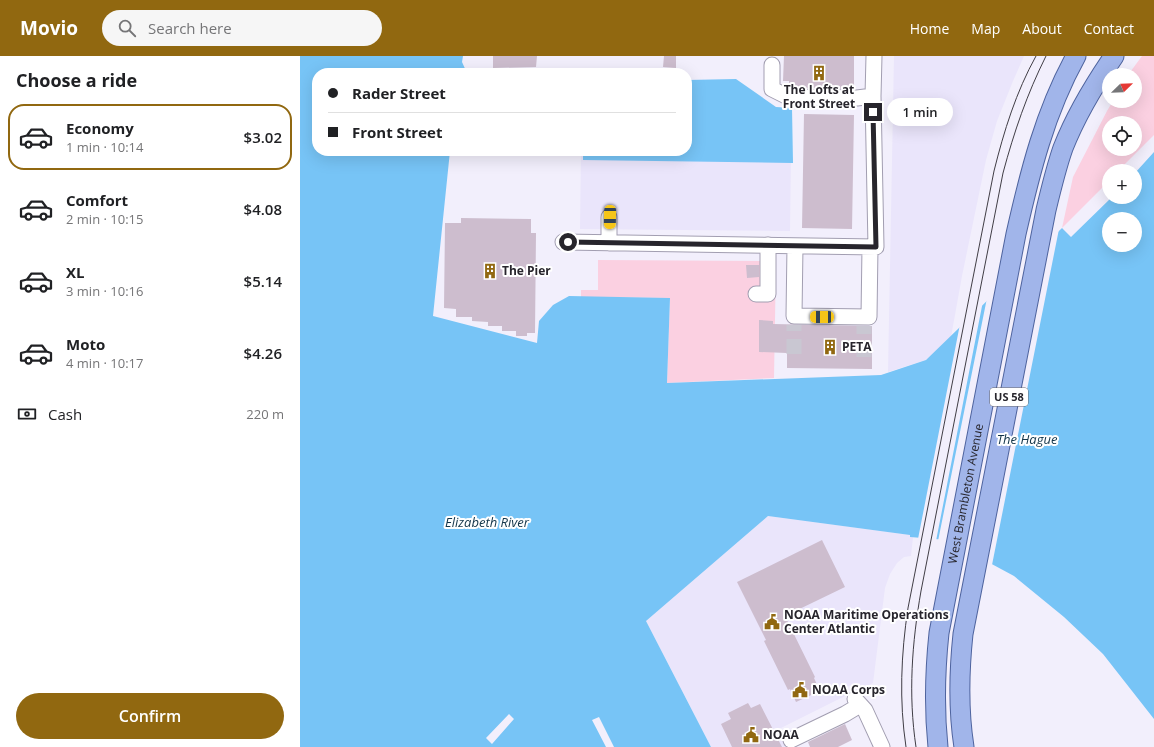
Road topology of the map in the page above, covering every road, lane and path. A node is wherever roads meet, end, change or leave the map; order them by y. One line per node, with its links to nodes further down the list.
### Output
1 (874, 56): 5 (street)
2 (1076, 56): 15 (main road, West Brambleton Avenue / US 58)
3 (1114, 56): 16 (main road, West Brambleton Avenue / US 58)
4 (772, 65): 5 (street)
5 (873, 96): 11 (street)
6 (610, 217): 8 (street)
7 (562, 242): 8 (street)
8 (609, 243): 9 (street)
9 (768, 245): 10 (street); 12 (street)
10 (795, 246): 11 (street); 11 (street)
11 (873, 247)
12 (756, 294)
13 (791, 740): 14 (street)
14 (882, 747)
15 (938, 747)
16 (964, 747)

